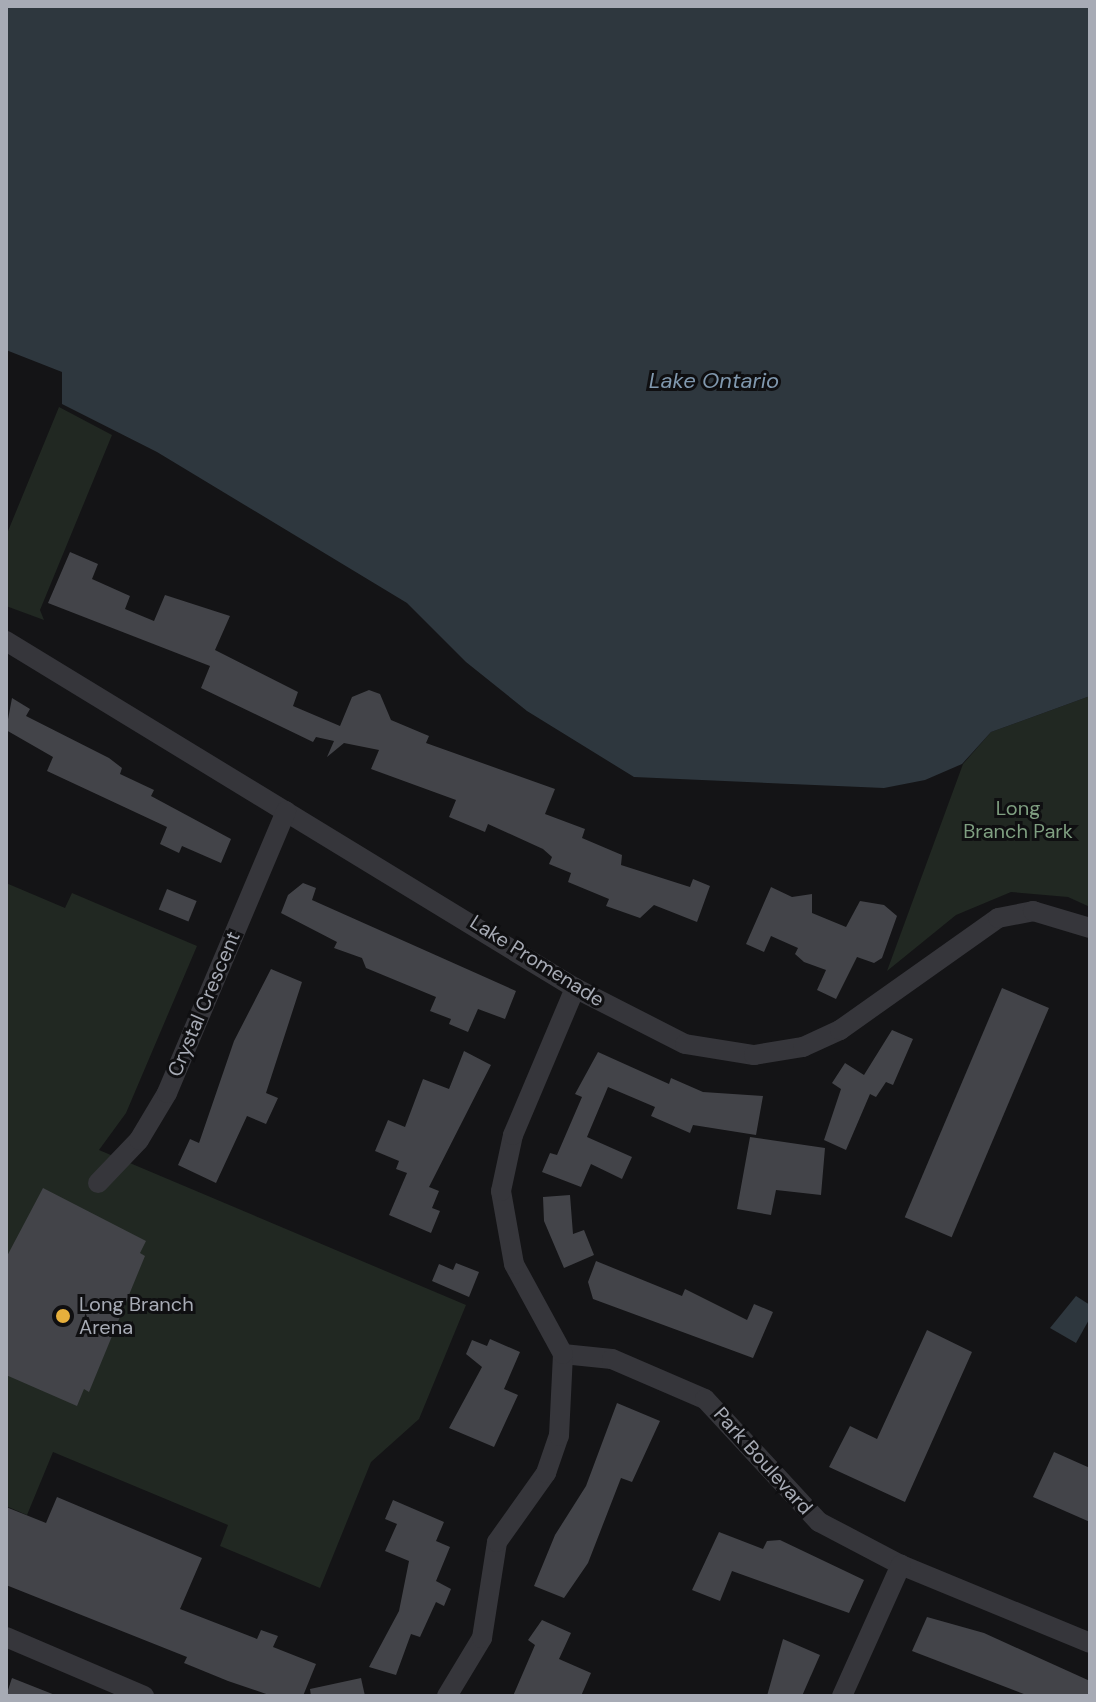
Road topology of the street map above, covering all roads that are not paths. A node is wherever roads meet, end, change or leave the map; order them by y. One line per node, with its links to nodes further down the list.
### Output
1 (6, 641): 2 (street, Lake Promenade)
2 (286, 811): 4 (street, Lake Promenade); 5 (street, Crystal Crescent)
3 (1090, 928): 4 (street, Lake Promenade)
4 (575, 988): 6 (street)
5 (98, 1183)
6 (563, 1354): 7 (street, Park Boulevard); 11 (street)
7 (901, 1565): 9 (street, Park Boulevard); 12 (street)
8 (6, 1637): 10 (street)
9 (1090, 1643)
10 (144, 1696)
11 (447, 1696)
12 (842, 1696)

